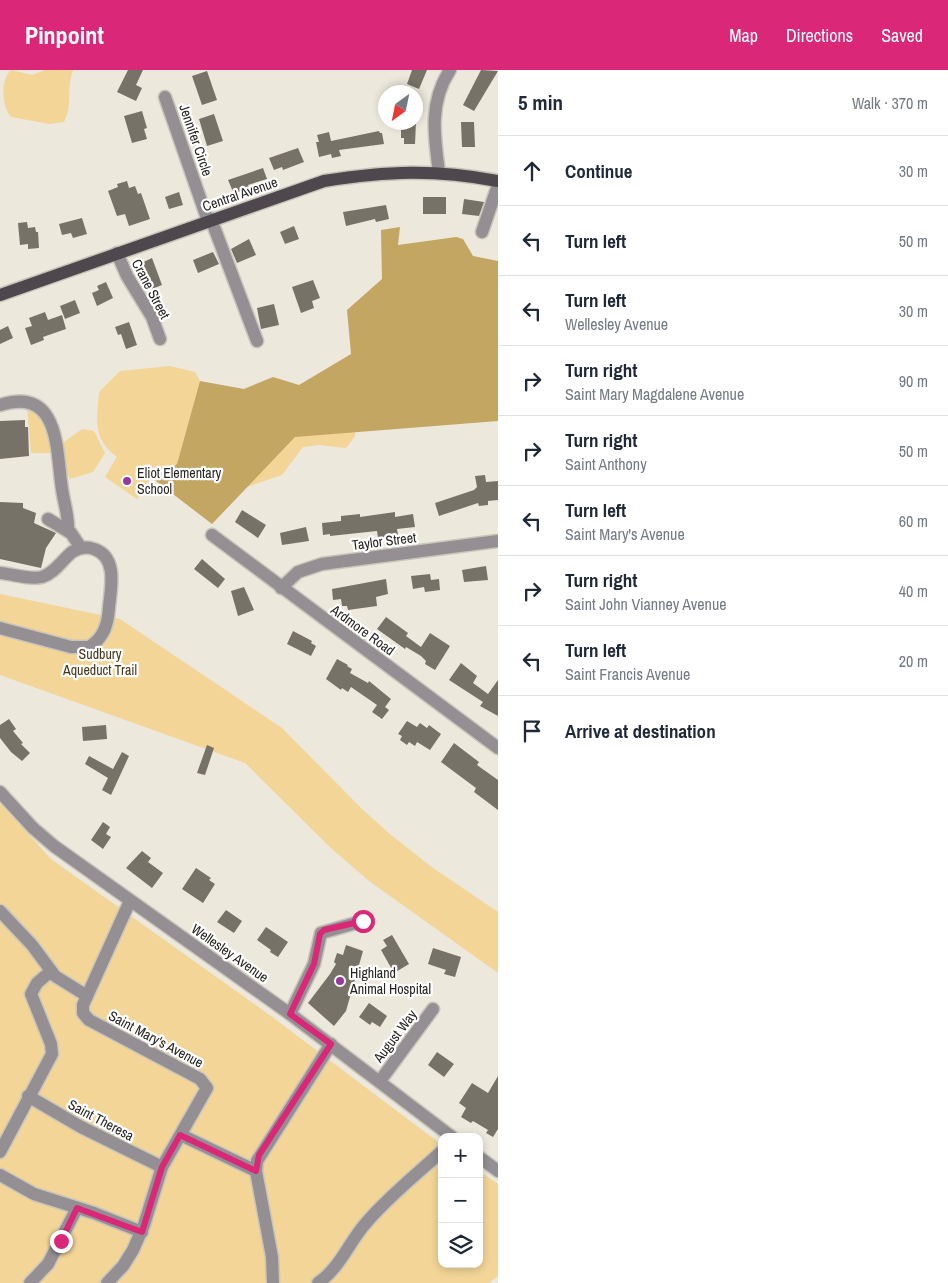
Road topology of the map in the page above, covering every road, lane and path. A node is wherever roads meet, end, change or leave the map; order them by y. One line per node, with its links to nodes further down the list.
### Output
1 (450, 70): 3 (street)
2 (165, 97): 6 (street, Jennifer Circle)
3 (439, 172): 4 (main road, Central Avenue); 6 (main road, Central Avenue)
4 (498, 181)
5 (498, 185): 7 (street)
6 (210, 220): 8 (main road, Central Avenue); 11 (street, Jennifer Circle)
7 (482, 232)
8 (117, 254): 9 (main road, Central Avenue); 10 (street, Crane Street)
9 (0, 295)
10 (160, 339)
11 (257, 341)
12 (0, 405): 14 (street)
13 (48, 519): 14 (street)
14 (68, 531): 17 (street)
15 (212, 535): 19 (street, Ardmore Road)
16 (498, 541): 19 (street, Taylor Street)
17 (81, 548): 18 (street); 20 (street)
18 (0, 573)
19 (281, 588): 21 (street, Ardmore Road)
20 (0, 628)
21 (498, 748)
22 (0, 792): 23 (street, Wellesley Avenue)
23 (130, 901): 27 (street, Saint Mary's Avenue); 29 (street, Wellesley Avenue)
24 (0, 911): 26 (street)
25 (363, 921): 29 (street)
26 (51, 972): 27 (street); 32 (street)
27 (87, 996): 34 (street, Saint Mary's Avenue)
28 (433, 1009): 31 (street, August Way)
29 (290, 1014): 30 (street, Wellesley Avenue)
30 (331, 1044): 31 (street, Wellesley Avenue); 39 (street)
31 (380, 1081): 33 (street, Wellesley Avenue)
32 (28, 1096): 35 (street); 38 (street, Saint Theresa)
33 (446, 1133)
34 (180, 1135): 38 (street, Saint Mary's Avenue); 39 (street)
35 (0, 1152)
36 (438, 1155): 47 (street)
37 (483, 1161): 40 (street)
38 (162, 1167): 43 (street, Saint Mary's Avenue)
39 (256, 1171): 46 (street)
40 (498, 1171)
41 (0, 1175): 42 (street)
42 (77, 1208): 43 (street); 44 (street)
43 (142, 1232): 45 (street, Saint Mary's Avenue)
44 (30, 1283)
45 (107, 1283)
46 (273, 1283)
47 (318, 1283)

